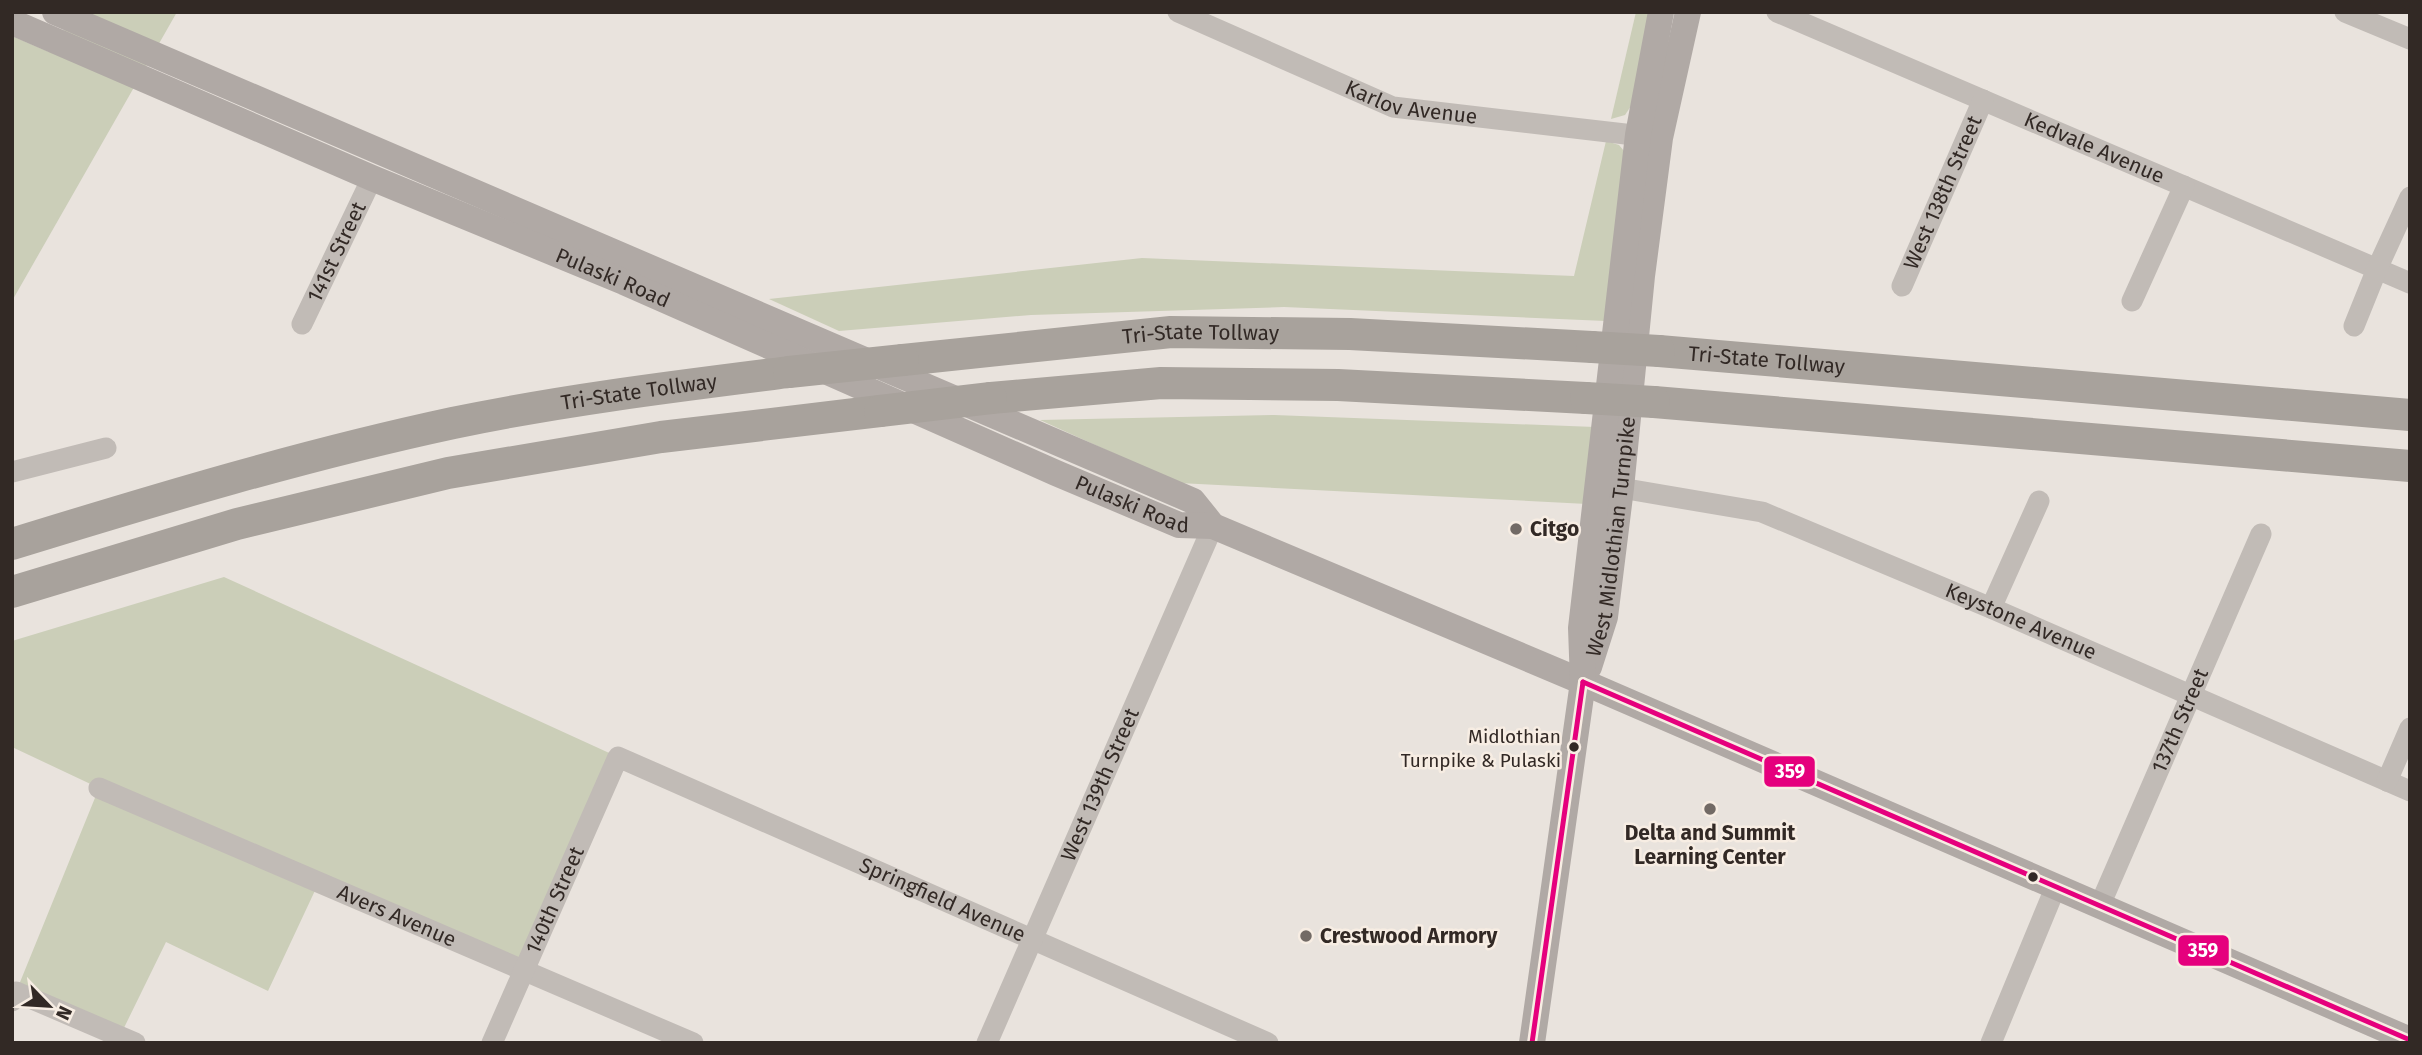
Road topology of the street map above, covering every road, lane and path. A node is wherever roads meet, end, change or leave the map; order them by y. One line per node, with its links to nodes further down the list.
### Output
1 (55, 12): 26 (main road, Pulaski Road)
2 (1178, 12): 10 (street, Karlov Avenue)
3 (1661, 12): 10 (main road, West Midlothian Turnpike)
4 (1688, 12): 10 (main road, West Midlothian Turnpike)
5 (1777, 12): 9 (street, Kedvale Avenue)
6 (2345, 12): 8 (street)
7 (12, 22): 11 (main road, Pulaski Road)
8 (2410, 39)
9 (1983, 100): 12 (street, Kedvale Avenue); 16 (street, West 138th Street)
10 (1649, 136): 24 (main road, West Midlothian Turnpike); 31 (main road, West Midlothian Turnpike)
11 (372, 178): 18 (street, 141st Street); 26 (main road, Pulaski Road)
12 (2184, 186): 14 (street, Kedvale Avenue); 17 (street)
13 (2410, 197): 14 (street)
14 (2377, 269): 15 (street, Kedvale Avenue); 19 (street)
15 (2410, 282)
16 (1902, 286)
17 (2132, 300)
18 (302, 324)
19 (2354, 326)
20 (2410, 415): 28 (highway, Tri-State Tollway, bridge)
21 (106, 447): 23 (street)
22 (2410, 466): 29 (highway, bridge)
23 (12, 471)
24 (1621, 488): 30 (street, Keystone Avenue); 31 (main road, West Midlothian Turnpike)
25 (2039, 501): 30 (street)
26 (1213, 526): 31 (main road, Pulaski Road); 40 (street, West 139th Street)
27 (2261, 534): 32 (street, 137th Street)
28 (12, 544)
29 (12, 592)
30 (1991, 608): 32 (street, Keystone Avenue)
31 (1583, 682): 38 (main road, Pulaski Road); 49 (main road)
32 (2191, 695): 35 (street, Keystone Avenue); 39 (street, 137th Street)
33 (2410, 728): 35 (street)
34 (618, 757): 40 (street, Springfield Avenue); 41 (street, 140th Street)
35 (2387, 781): 37 (street, Keystone Avenue)
36 (99, 788): 41 (street, Avers Avenue)
37 (2410, 791)
38 (2056, 886): 39 (main road, Pulaski Road); 50 (street)
39 (2100, 905): 43 (main road, Pulaski Road)
40 (1032, 940): 47 (street, West 139th Street); 48 (street, Springfield Avenue)
41 (524, 970): 45 (street, 140th Street); 46 (street, Avers Avenue)
42 (14, 997): 44 (street)
43 (2410, 1040)
44 (135, 1043)
45 (492, 1043)
46 (693, 1043)
47 (988, 1043)
48 (1268, 1043)
49 (1532, 1043)
50 (1991, 1043)

